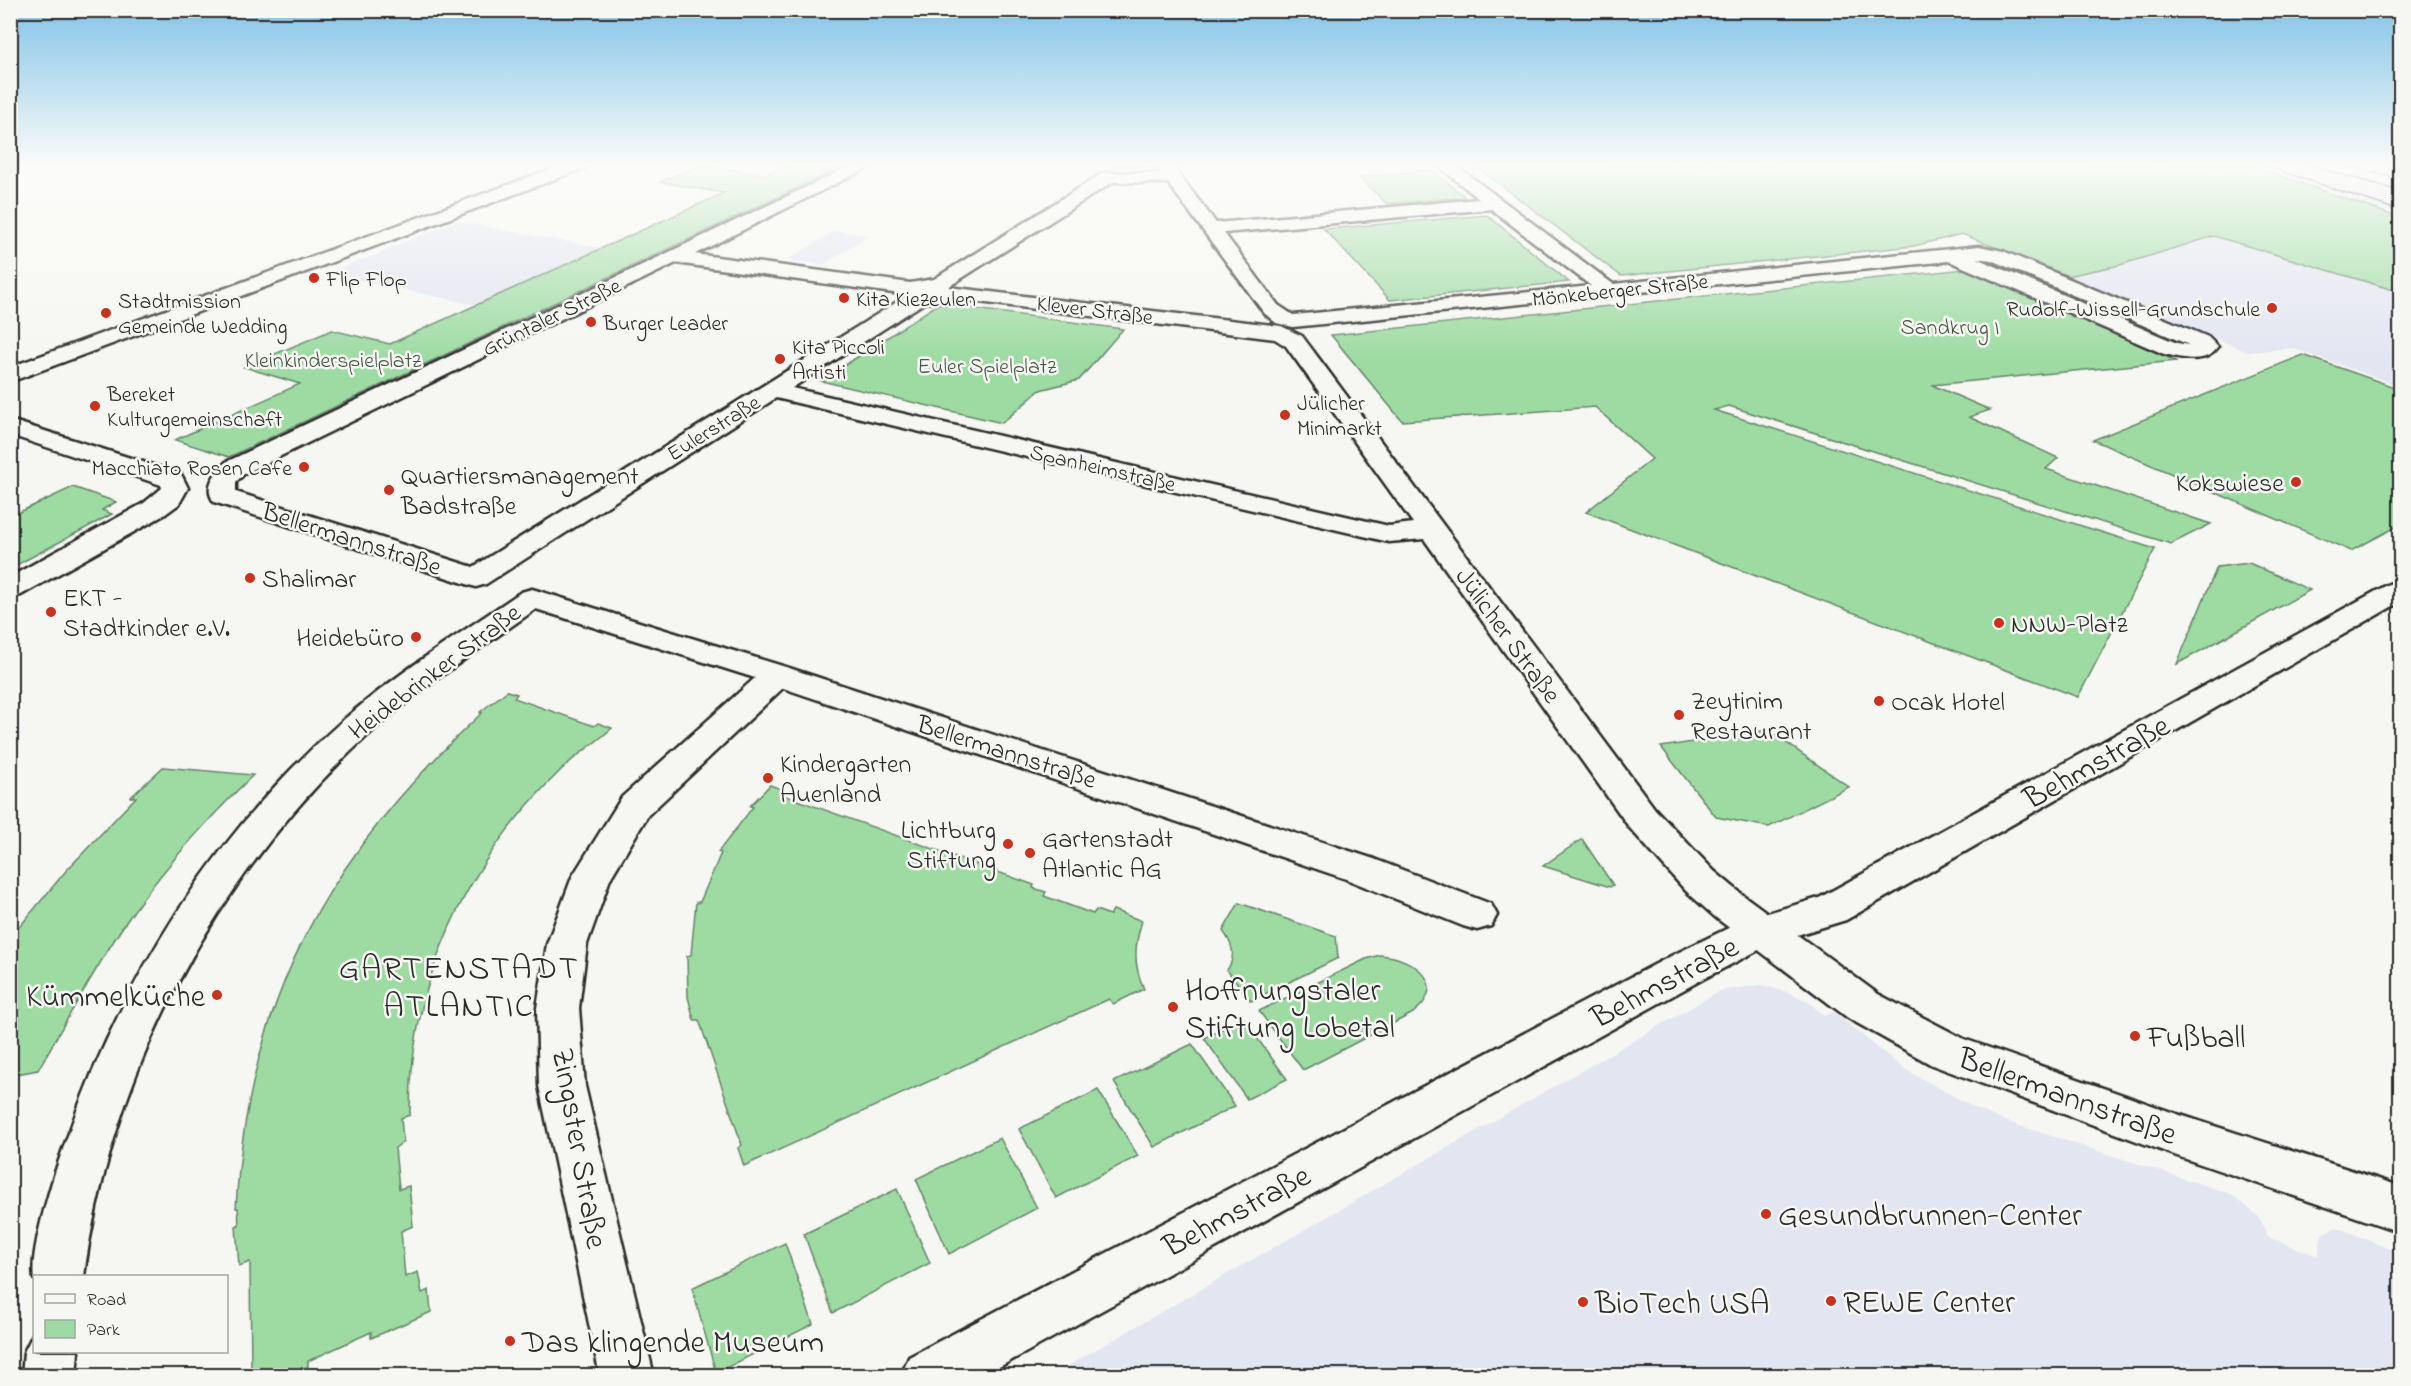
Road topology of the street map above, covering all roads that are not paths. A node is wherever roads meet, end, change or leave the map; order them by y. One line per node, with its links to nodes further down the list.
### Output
1 (405, 229): 12 (street)
2 (732, 229): 8 (street, Grüntaler Straße)
3 (1027, 229): 9 (street, Eulerstraße)
4 (1210, 229): 5 (street); 11 (street, Jülicher Straße)
5 (1214, 229)
6 (1529, 229): 10 (street)
7 (1952, 255): 7 (street, Mönkeberger Straße); 10 (street, Mönkeberger Straße)
8 (673, 257): 9 (street, Klever Straße); 15 (street, Grüntaler Straße)
9 (929, 291): 11 (street, Klever Straße); 13 (street, Eulerstraße)
10 (1610, 291): 11 (street, Mönkeberger Straße)
11 (1279, 326): 16 (street, Jülicher Straße)
12 (10, 375)
13 (772, 390): 16 (street, Spanheimstraße); 17 (street, Eulerstraße)
14 (10, 427): 18 (street)
15 (228, 498): 17 (street, Bellermannstraße)
16 (1434, 530): 23 (street, Jülicher Straße)
17 (476, 578)
18 (10, 589)
19 (2400, 590): 23 (street, Behmstraße)
20 (532, 598): 21 (street, Bellermannstraße); 25 (street, Heidebrinker Straße)
21 (778, 675): 22 (street, Bellermannstraße); 28 (street, Zingster Straße)
22 (1477, 915)
23 (1761, 930): 24 (street, Bellermannstraße); 29 (street, Behmstraße)
24 (2400, 1209)
25 (58, 1275)
26 (51, 1353): 27 (street)
27 (49, 1376)
28 (627, 1376)
29 (928, 1376)

